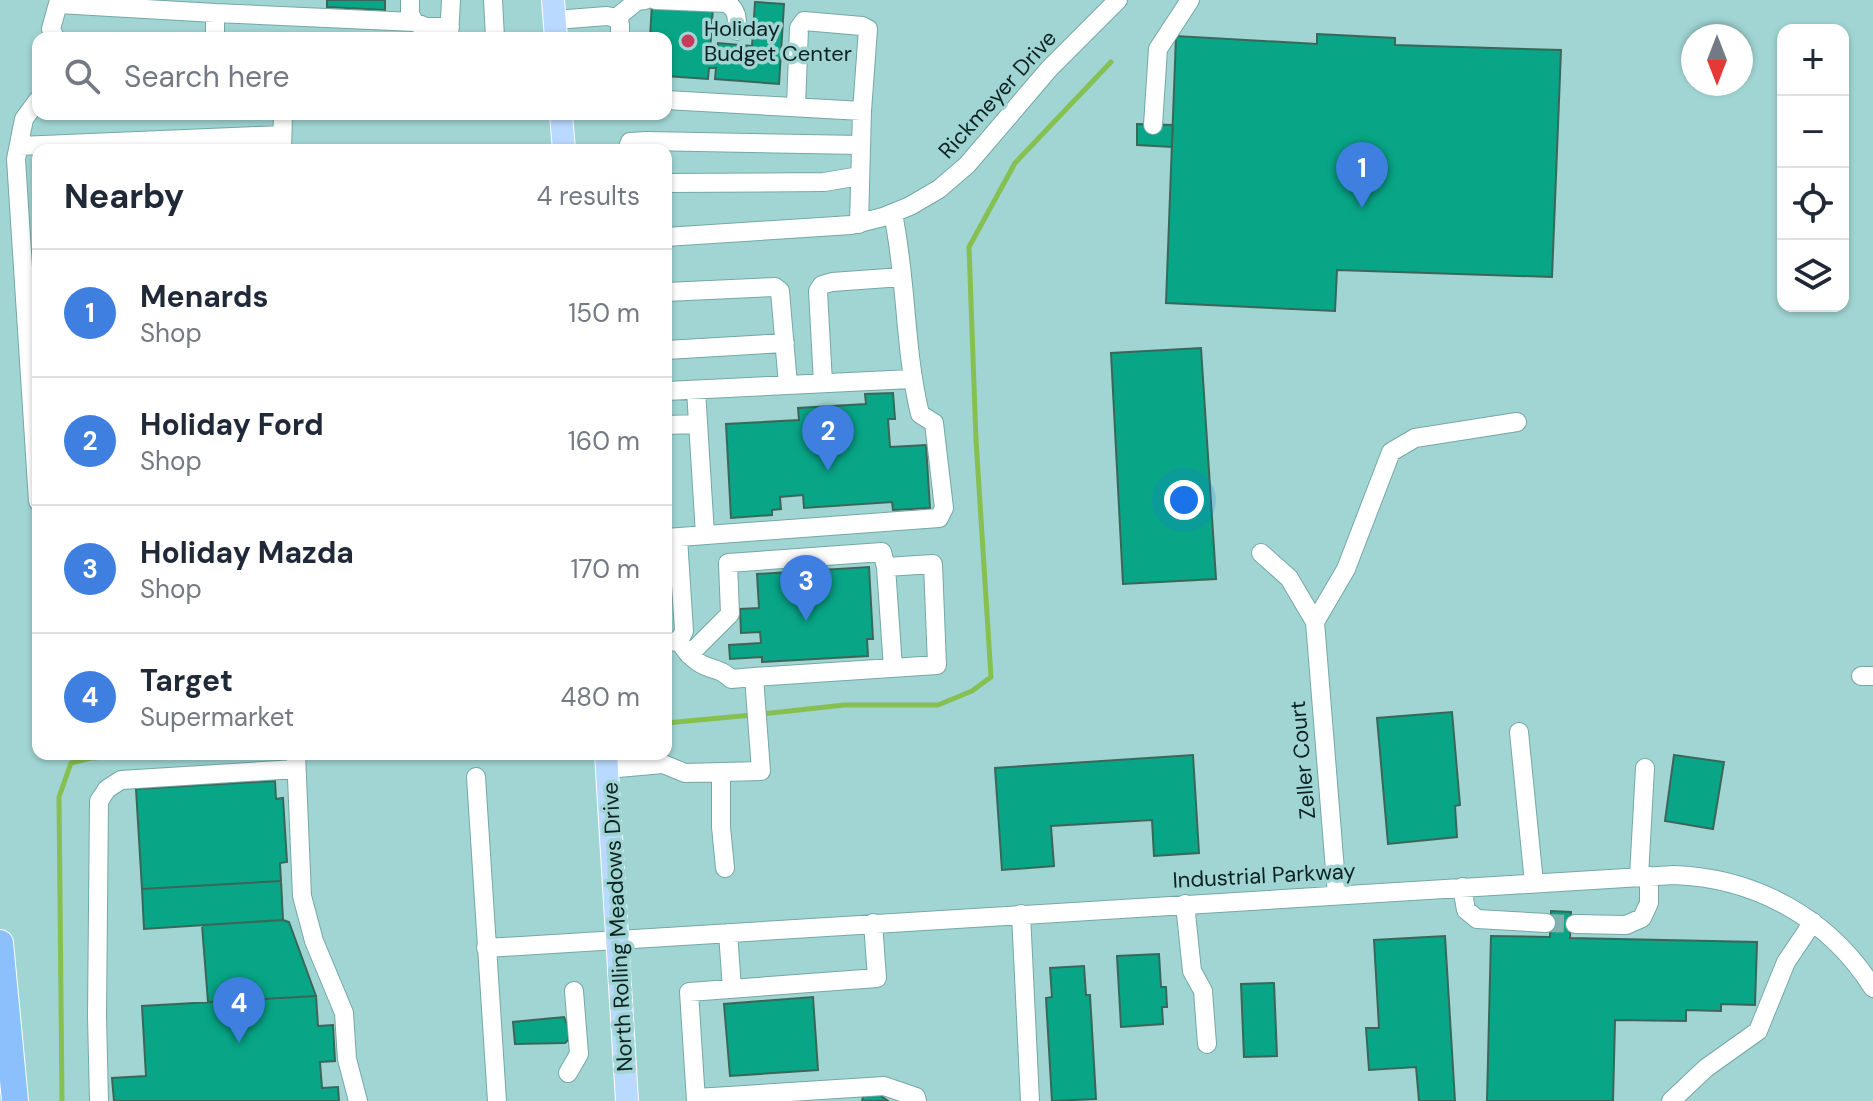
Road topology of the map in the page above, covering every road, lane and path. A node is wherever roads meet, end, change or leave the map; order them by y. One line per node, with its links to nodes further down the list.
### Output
1 (410, 0): 12 (street)
2 (451, 0): 17 (street)
3 (493, 0): 18 (street)
4 (645, 0): 10 (street)
5 (655, 0): 13 (street)
6 (1118, 0): 36 (street, Rickmeyer Drive)
7 (1190, 0): 26 (street)
8 (58, 2): 9 (street); 14 (street)
9 (215, 13): 12 (street); 15 (street)
10 (616, 18): 11 (street); 19 (street)
11 (555, 19)
12 (414, 22): 16 (street)
13 (737, 31)
14 (52, 32)
15 (215, 32)
16 (446, 32)
17 (450, 32)
18 (495, 32)
19 (620, 32)
20 (672, 100): 21 (street)
21 (796, 106): 23 (street); 23 (street)
22 (32, 108): 32 (street)
23 (862, 111): 31 (street)
24 (283, 120): 27 (street)
25 (562, 120): 29 (main road)
26 (1153, 125)
27 (281, 143): 28 (street)
28 (194, 144)
29 (564, 144)
30 (629, 144): 31 (street)
31 (861, 145): 34 (street)
32 (19, 146): 33 (street); 48 (street)
33 (32, 146)
34 (860, 176): 35 (street); 37 (street)
35 (672, 183)
36 (893, 214): 37 (street, Rickmeyer Drive); 39 (street)
37 (859, 224): 38 (street, Rickmeyer Drive)
38 (672, 237)
39 (902, 277): 43 (street); 44 (street)
40 (672, 292): 41 (street)
41 (785, 343): 42 (street); 45 (street)
42 (672, 350)
43 (911, 379): 44 (street); 52 (street)
44 (823, 383): 45 (street)
45 (788, 385): 46 (street)
46 (696, 390): 47 (street); 50 (street)
47 (672, 391)
48 (32, 408)
49 (1517, 422): 56 (street)
50 (698, 424): 51 (street); 52 (street)
51 (672, 425)
52 (705, 535): 53 (street)
53 (672, 538): 57 (street)
54 (1261, 553): 56 (street)
55 (886, 567): 57 (street); 58 (street); 58 (street)
56 (1315, 622): 70 (street, Zeller Court)
57 (678, 646): 59 (street)
58 (893, 668): 59 (street)
59 (754, 677): 64 (street)
60 (1519, 732): 68 (street)
61 (296, 761): 89 (street); 90 (street)
62 (607, 761): 64 (street); 78 (main road, North Rolling Meadows Drive)
63 (1645, 768): 67 (street)
64 (721, 772): 66 (street)
65 (476, 777): 80 (street)
66 (725, 868)
67 (1644, 876): 68 (street, Industrial Parkway); 73 (street, Industrial Parkway); 76 (street)
68 (1534, 883): 69 (street, Industrial Parkway)
69 (1462, 887): 70 (street, Industrial Parkway); 75 (street)
70 (1337, 895): 71 (street, Industrial Parkway)
71 (1185, 904): 72 (street, Industrial Parkway); 85 (street)
72 (1021, 914): 74 (street, Industrial Parkway); 94 (street)
73 (1813, 922): 81 (street, Industrial Parkway); 95 (street)
74 (873, 923): 77 (street, Industrial Parkway); 83 (street)
75 (1546, 923)
76 (1575, 924)
77 (728, 933): 78 (street, Industrial Parkway); 83 (street)
78 (619, 940): 80 (street, Industrial Parkway); 92 (main road, North Rolling Meadows Drive)
79 (0, 943): 88 (highway)
80 (486, 948): 91 (street)
81 (1868, 967): 82 (street, Industrial Parkway)
82 (1873, 988)
83 (732, 989): 87 (street)
84 (574, 991): 86 (street)
85 (1207, 1044)
86 (568, 1073)
87 (696, 1100): 93 (street)
88 (15, 1101)
89 (99, 1101)
90 (358, 1101)
91 (497, 1101)
92 (627, 1101)
93 (917, 1101)
94 (1030, 1101)
95 (1671, 1101)

